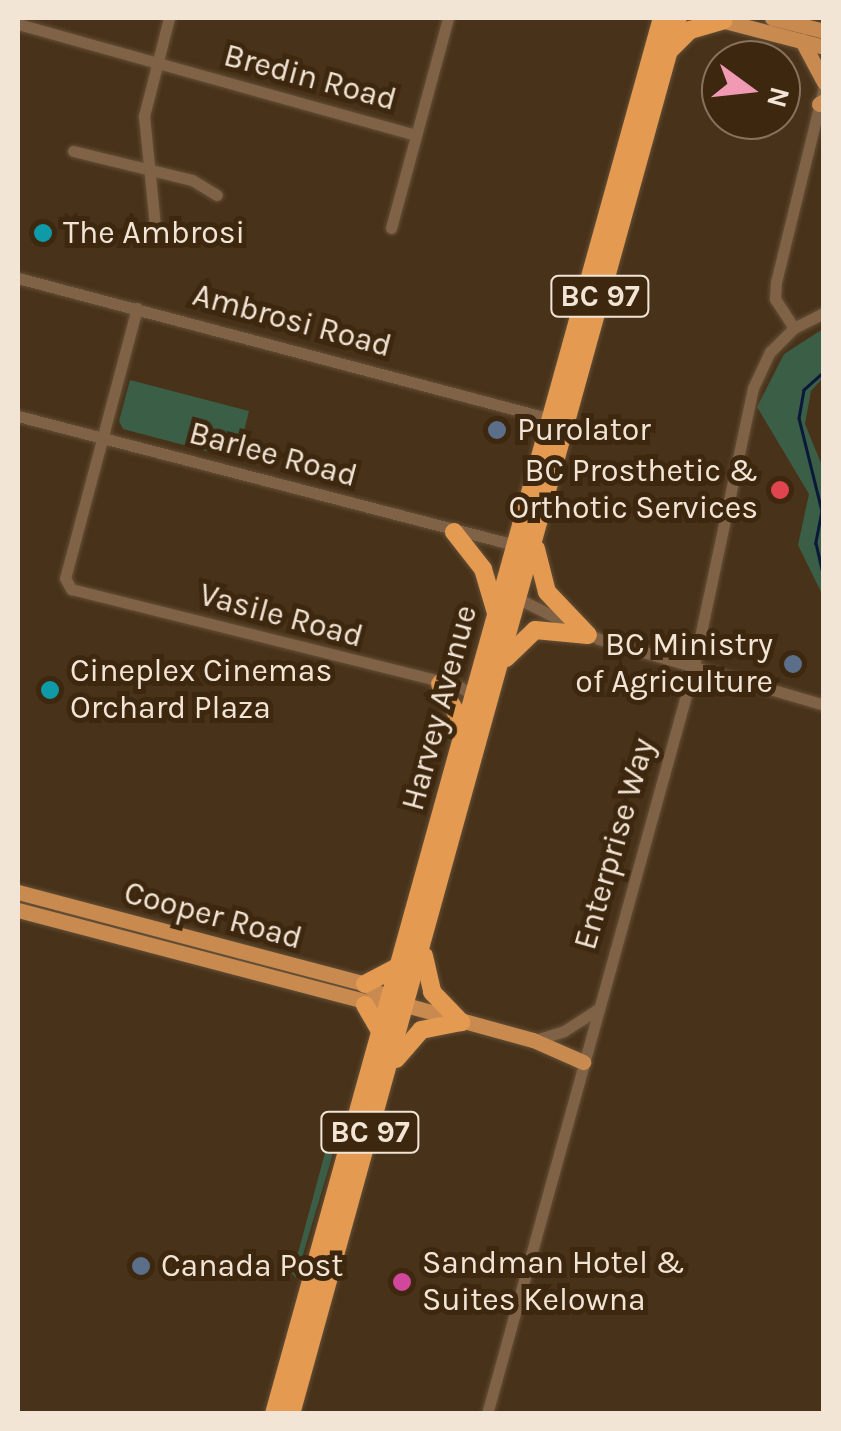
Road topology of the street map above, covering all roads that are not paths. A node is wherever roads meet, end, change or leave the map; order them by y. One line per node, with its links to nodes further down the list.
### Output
1 (169, 18): 13 (street)
2 (448, 18): 16 (street)
3 (647, 18): 12 (highway)
4 (662, 18): 12 (highway, Harvey Avenue / BC 97)
5 (678, 18): 12 (highway, Harvey Avenue / BC 97)
6 (772, 18): 9 (main road)
7 (718, 19): 10 (main road); 12 (highway)
8 (18, 24): 13 (street, Bredin Road)
9 (824, 31)
10 (802, 41): 11 (main road); 14 (main road)
11 (824, 47)
12 (662, 48): 27 (highway, Harvey Avenue / BC 97); 29 (highway, Harvey Avenue / BC 97)
13 (156, 64): 16 (street, Bredin Road); 18 (street)
14 (824, 85): 15 (street)
15 (821, 102): 25 (street)
16 (414, 135): 20 (street)
17 (73, 150): 18 (street)
18 (148, 170): 19 (street); 21 (street)
19 (218, 196)
20 (391, 228)
21 (156, 236)
22 (18, 278): 23 (street, Ambrosi Road)
23 (138, 308): 27 (street, Ambrosi Road); 28 (street)
24 (824, 312): 25 (street, Enterprise Way)
25 (794, 328): 37 (street, Enterprise Way)
26 (18, 416): 28 (street, Barlee Road)
27 (551, 419): 29 (highway); 32 (highway, Harvey Avenue / BC 97)
28 (102, 437): 30 (street, Barlee Road); 38 (street, Vasile Road)
29 (558, 453): 31 (highway, Harvey Avenue / BC 97)
30 (454, 532): 32 (street, Barlee Road); 34 (highway)
31 (534, 540): 33 (highway, Harvey Avenue / BC 97); 35 (highway)
32 (513, 554): 33 (highway); 34 (highway, Harvey Avenue / BC 97)
33 (517, 598): 35 (street); 36 (highway, Harvey Avenue / BC 97)
34 (496, 613): 39 (highway, Harvey Avenue / BC 97)
35 (588, 635): 36 (highway); 37 (street)
36 (500, 666): 41 (highway, Harvey Avenue / BC 97)
37 (693, 670): 40 (street); 49 (street, Enterprise Way)
38 (440, 684): 39 (street, Vasile Road); 41 (highway)
39 (474, 696): 41 (highway)
40 (824, 706)
41 (472, 734): 44 (highway, Harvey Avenue / BC 97); 45 (highway, Harvey Avenue / BC 97)
42 (18, 892): 46 (main road, Cooper Road)
43 (18, 910): 48 (main road, Cooper Road)
44 (423, 946): 47 (highway, Harvey Avenue / BC 97); 50 (highway)
45 (401, 964): 46 (highway); 47 (highway, Harvey Avenue / BC 97)
46 (365, 984): 47 (main road, Cooper Road)
47 (398, 1004): 48 (main road, Cooper Road); 50 (main road, Cooper Road); 51 (highway, Harvey Avenue / BC 97); 54 (highway, Harvey Avenue / BC 97)
48 (365, 1006): 51 (highway)
49 (598, 1009): 52 (street); 53 (street, Enterprise Way)
50 (461, 1022): 52 (main road, Cooper Road); 54 (highway)
51 (381, 1033): 55 (highway, Harvey Avenue / BC 97)
52 (533, 1040): 53 (main road, Cooper Road)
53 (583, 1062): 59 (street, Enterprise Way)
54 (386, 1077): 56 (highway, Harvey Avenue / BC 97)
55 (308, 1295): 56 (highway); 57 (highway, Harvey Avenue / BC 97)
56 (319, 1318): 58 (highway, Harvey Avenue / BC 97)
57 (274, 1414)
58 (291, 1414)
59 (488, 1414)

